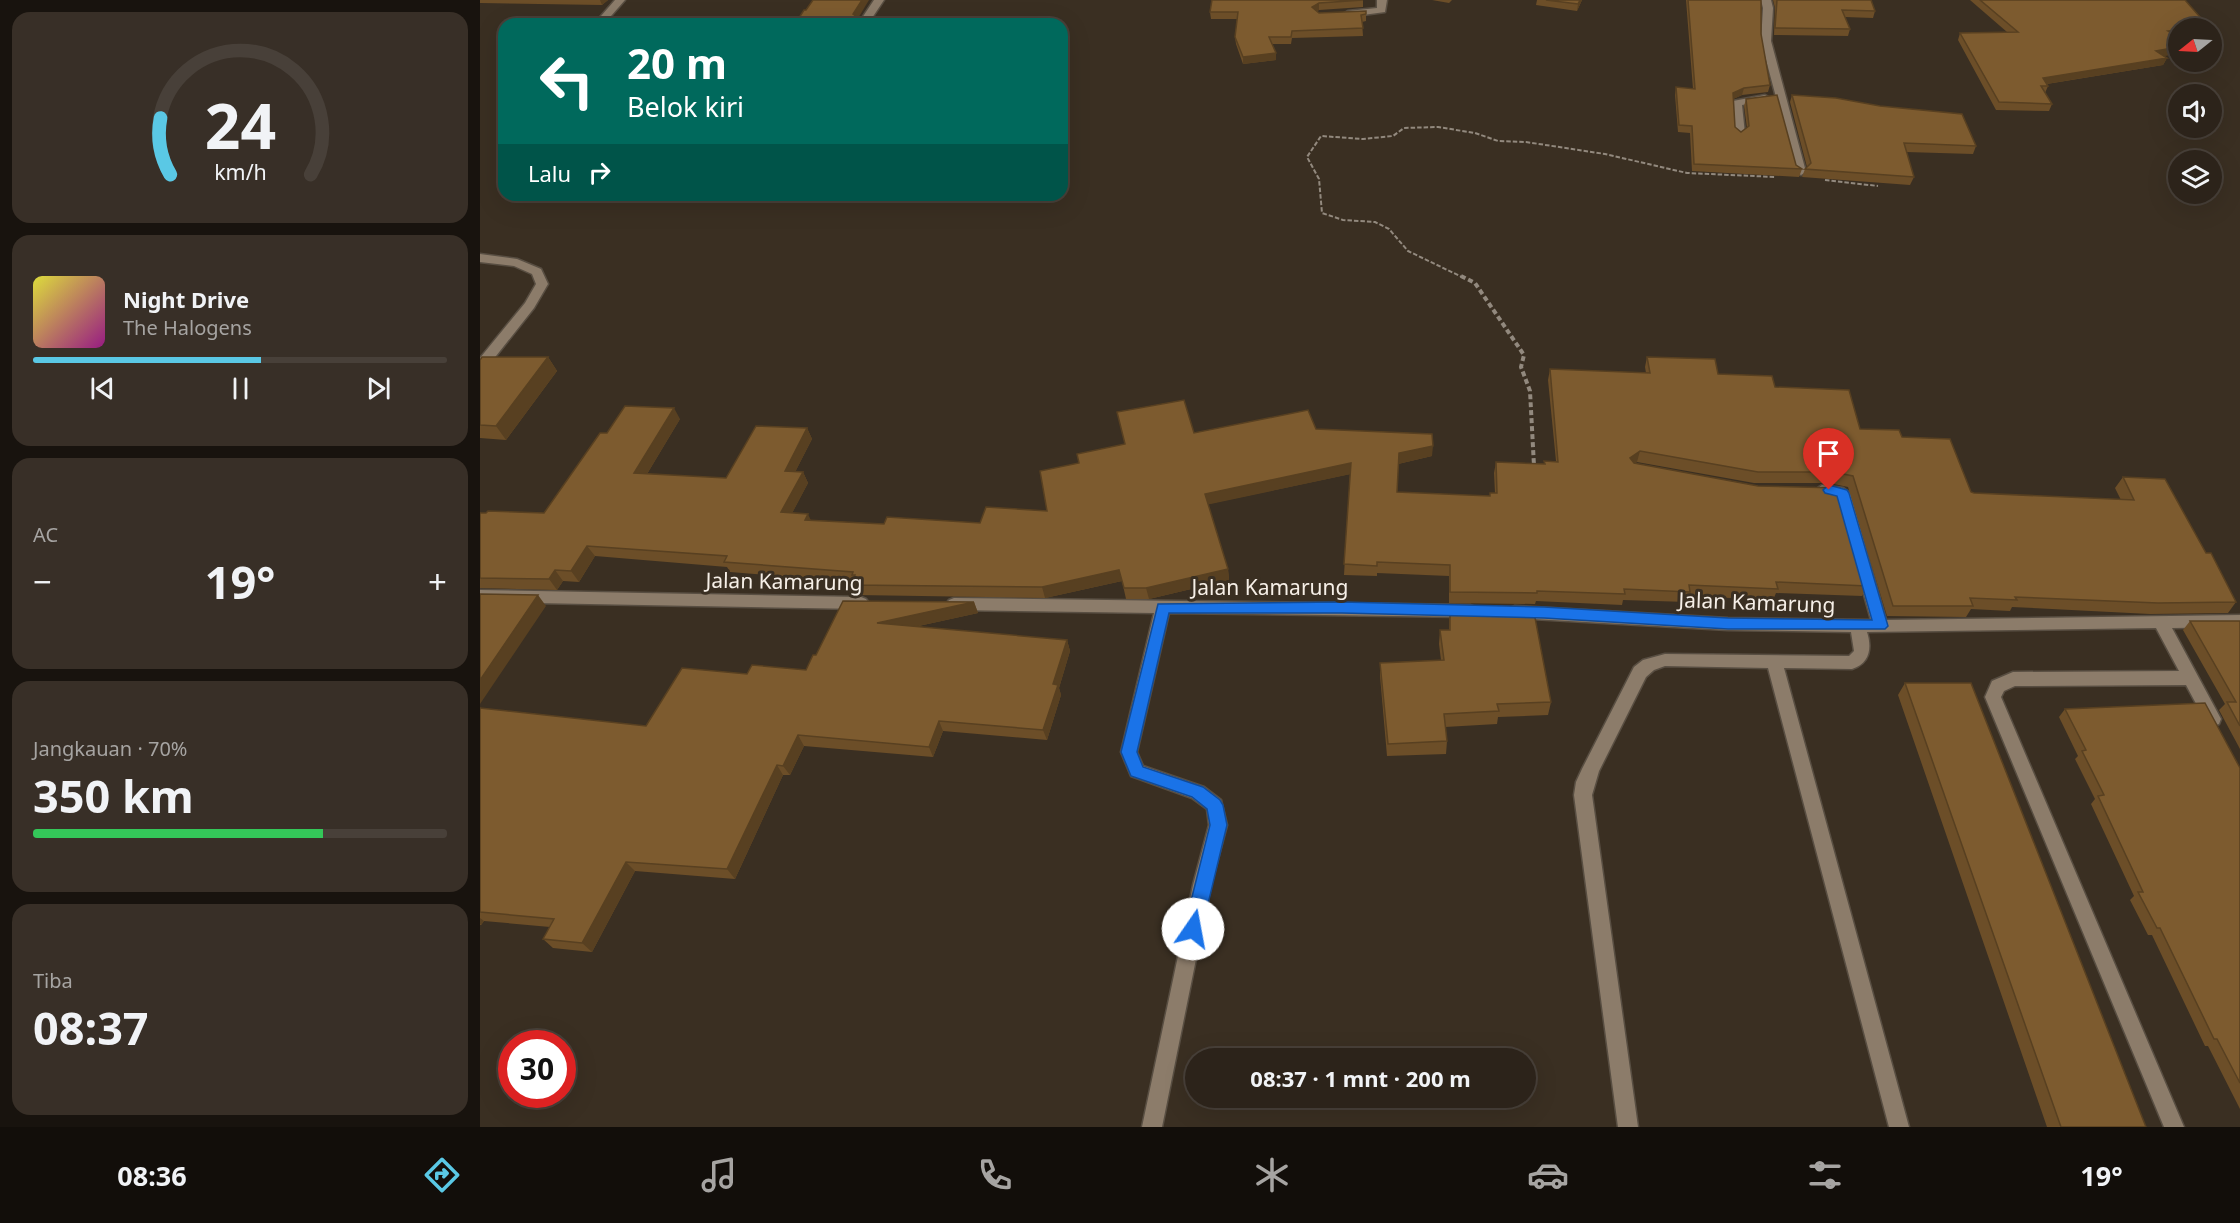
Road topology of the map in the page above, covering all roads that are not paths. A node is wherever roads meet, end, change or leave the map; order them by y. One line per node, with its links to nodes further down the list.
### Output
1 (620, 0): 6 (street)
2 (879, 0): 7 (street)
3 (1382, 0): 5 (street)
4 (1766, 0): 8 (street)
5 (1341, 14)
6 (604, 18)
7 (867, 18)
8 (1787, 97): 9 (street); 10 (street)
9 (1740, 134)
10 (1801, 172)
11 (480, 258): 12 (street)
12 (480, 367)
13 (1808, 490): 21 (street)
14 (480, 596): 15 (street, Jalan Kamarung)
15 (880, 603)
16 (939, 604): 17 (street, Jalan Kamarung)
17 (1163, 608): 20 (street, Jalan Kamarung); 25 (street)
18 (2240, 621): 19 (street, Jalan Kamarung)
19 (2162, 624): 21 (street, Jalan Kamarung); 23 (street)
20 (1857, 626): 21 (street, Jalan Kamarung); 22 (street)
21 (1880, 626)
22 (1774, 662): 26 (street); 27 (street)
23 (2191, 678): 24 (street); 28 (street)
24 (2218, 729)
25 (1152, 1127)
26 (1628, 1127)
27 (1899, 1127)
28 (2174, 1127)

